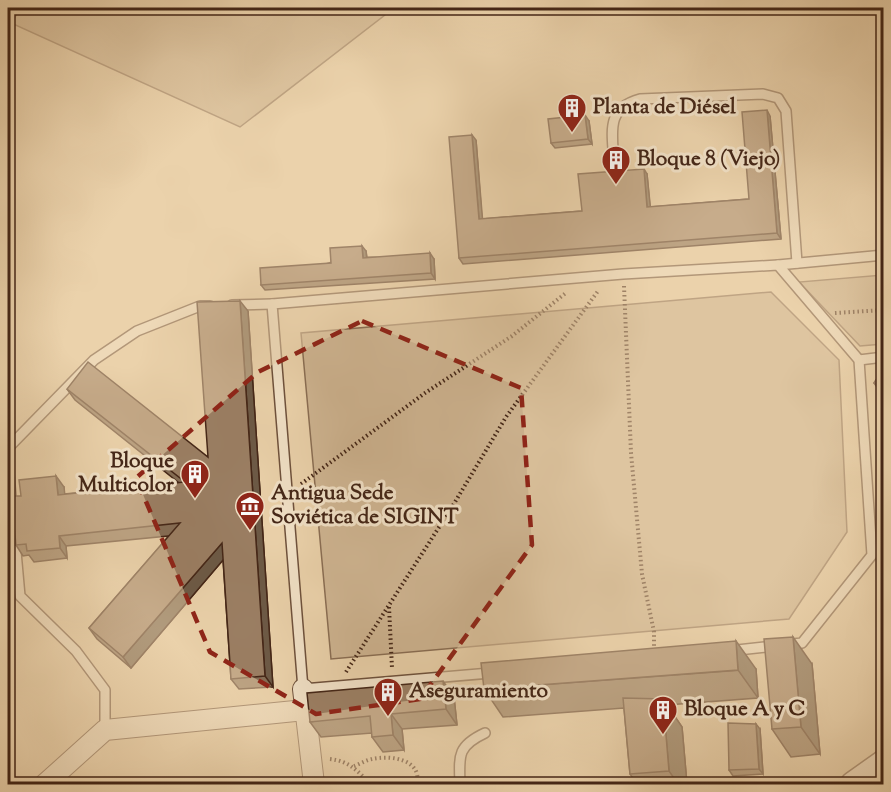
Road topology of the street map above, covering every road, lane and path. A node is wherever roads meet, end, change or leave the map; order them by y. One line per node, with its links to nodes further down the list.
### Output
1 (614, 165): 3 (lane)
2 (884, 255): 3 (lane)
3 (797, 263): 4 (lane)
4 (778, 265): 5 (lane); 10 (lane)
5 (623, 274): 6 (lane); 19 (path)
6 (608, 275): 7 (lane); 18 (path)
7 (586, 277): 8 (lane); 15 (path)
8 (272, 304): 13 (lane); 15 (lane)
9 (884, 310): 10 (path)
10 (820, 314): 12 (lane)
11 (884, 357): 12 (lane)
12 (859, 360): 17 (lane)
13 (8, 448)
14 (8, 463): 24 (lane)
15 (287, 494): 22 (lane)
16 (884, 553): 17 (lane)
17 (872, 555): 19 (lane)
18 (389, 606): 20 (path); 21 (path)
19 (655, 659): 20 (lane)
20 (393, 681): 21 (lane)
21 (337, 686): 22 (lane)
22 (303, 689): 23 (street)
23 (305, 710): 24 (street); 26 (street)
24 (105, 730): 29 (street)
25 (485, 733): 33 (lane)
26 (311, 760): 28 (path); 30 (street)
27 (884, 762): 34 (street)
28 (354, 766): 31 (path); 32 (path)
29 (45, 784)
30 (314, 784)
31 (370, 784)
32 (417, 784)
33 (460, 784)
34 (853, 784)

